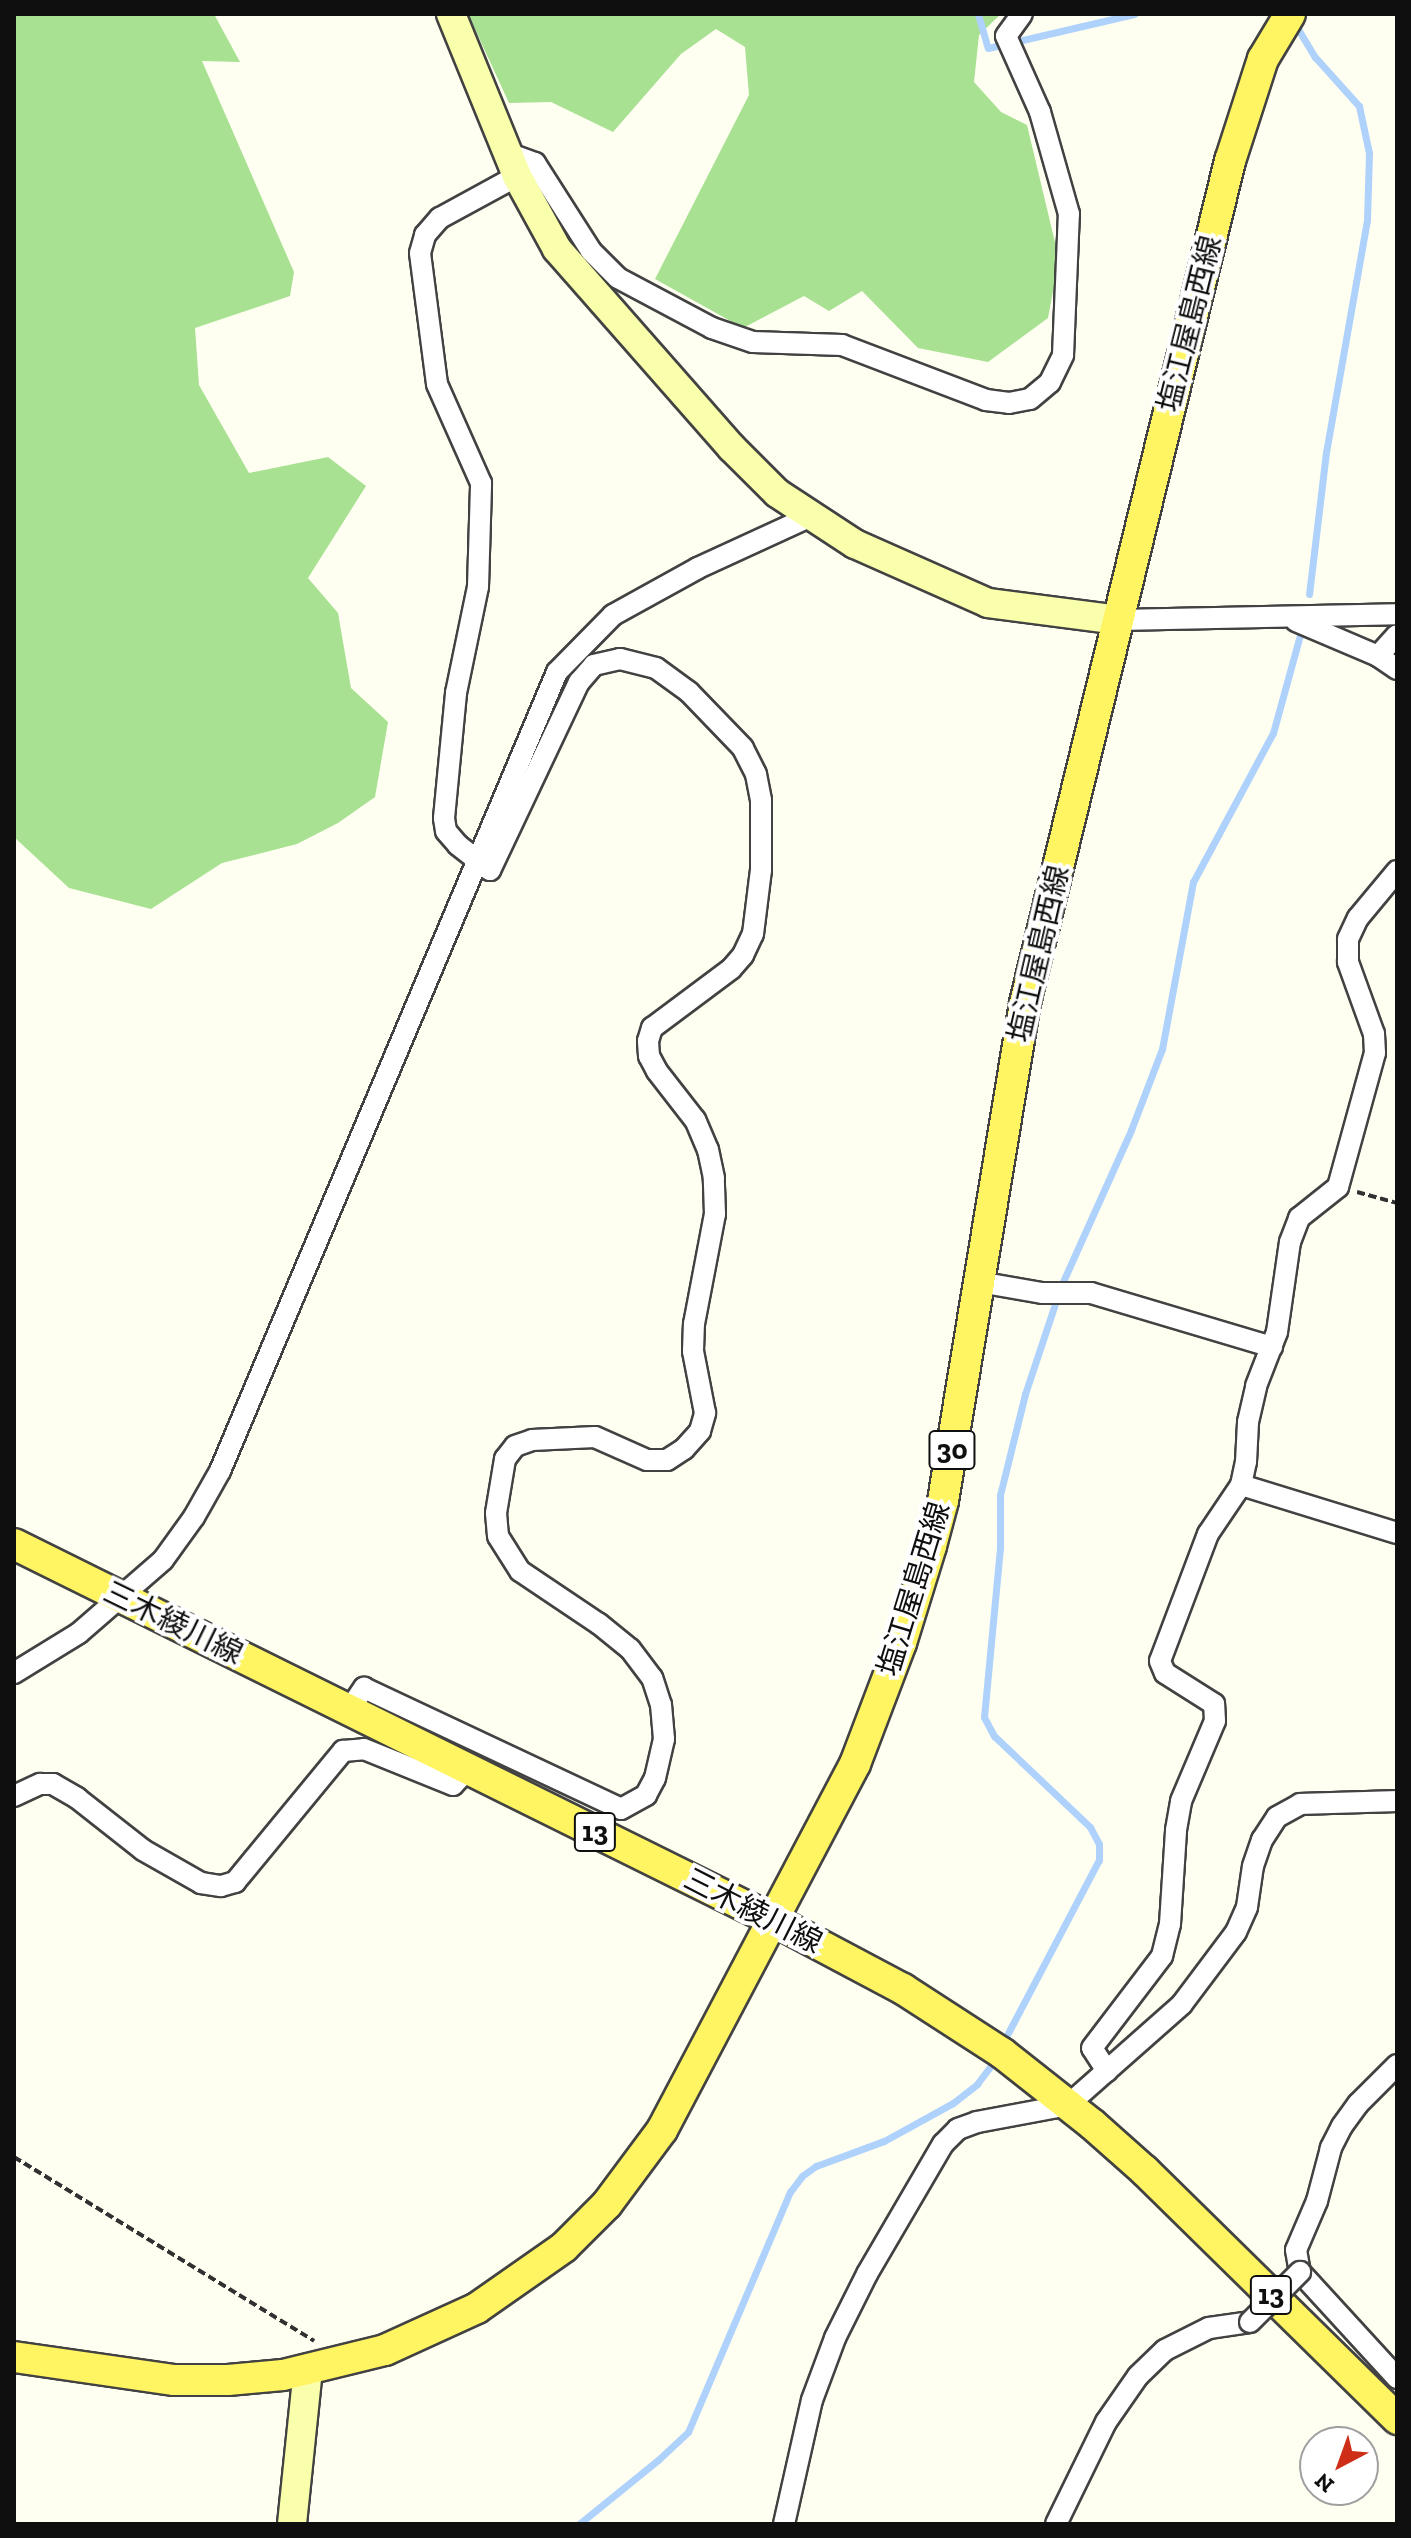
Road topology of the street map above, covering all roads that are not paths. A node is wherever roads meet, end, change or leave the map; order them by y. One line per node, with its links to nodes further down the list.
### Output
1 (451, 14): 4 (street)
2 (1022, 14): 4 (street)
3 (1290, 14): 8 (main road, 塩江屋島西線 / 30)
4 (512, 165): 5 (street); 12 (street)
5 (809, 517): 8 (street); 12 (street)
6 (1397, 614): 7 (street)
7 (1284, 616): 8 (street); 10 (street)
8 (1119, 620): 14 (main road, 塩江屋島西線 / 30)
9 (1397, 635): 10 (street)
10 (1378, 656): 11 (street)
11 (1397, 669)
12 (479, 861): 19 (street); 21 (street)
13 (1397, 871): 15 (street)
14 (979, 1282): 15 (street); 25 (main road, 塩江屋島西線 / 30)
15 (1272, 1347): 16 (street)
16 (1241, 1485): 17 (street); 27 (street)
17 (1397, 1533)
18 (14, 1544): 19 (main road, 三木綾川線 / 13)
19 (122, 1597): 20 (street); 21 (main road, 三木綾川線 / 13)
20 (14, 1673)
21 (349, 1710): 22 (main road, 三木綾川線 / 13)
22 (468, 1769): 23 (street); 25 (main road, 三木綾川線 / 13)
23 (14, 1796)
24 (1397, 1801): 27 (street)
25 (773, 1920): 28 (main road, 三木綾川線 / 13); 31 (main road, 塩江屋島西線 / 30)
26 (1397, 2065): 29 (street)
27 (1107, 2071): 28 (street)
28 (1068, 2105): 33 (main road, 三木綾川線 / 13); 35 (street)
29 (1300, 2272): 32 (street); 36 (street, bridge)
30 (14, 2357): 31 (main road, 塩江屋島西線 / 30)
31 (317, 2366): 34 (street)
32 (1397, 2378)
33 (1397, 2419)
34 (292, 2524)
35 (784, 2524)
36 (1056, 2524)

